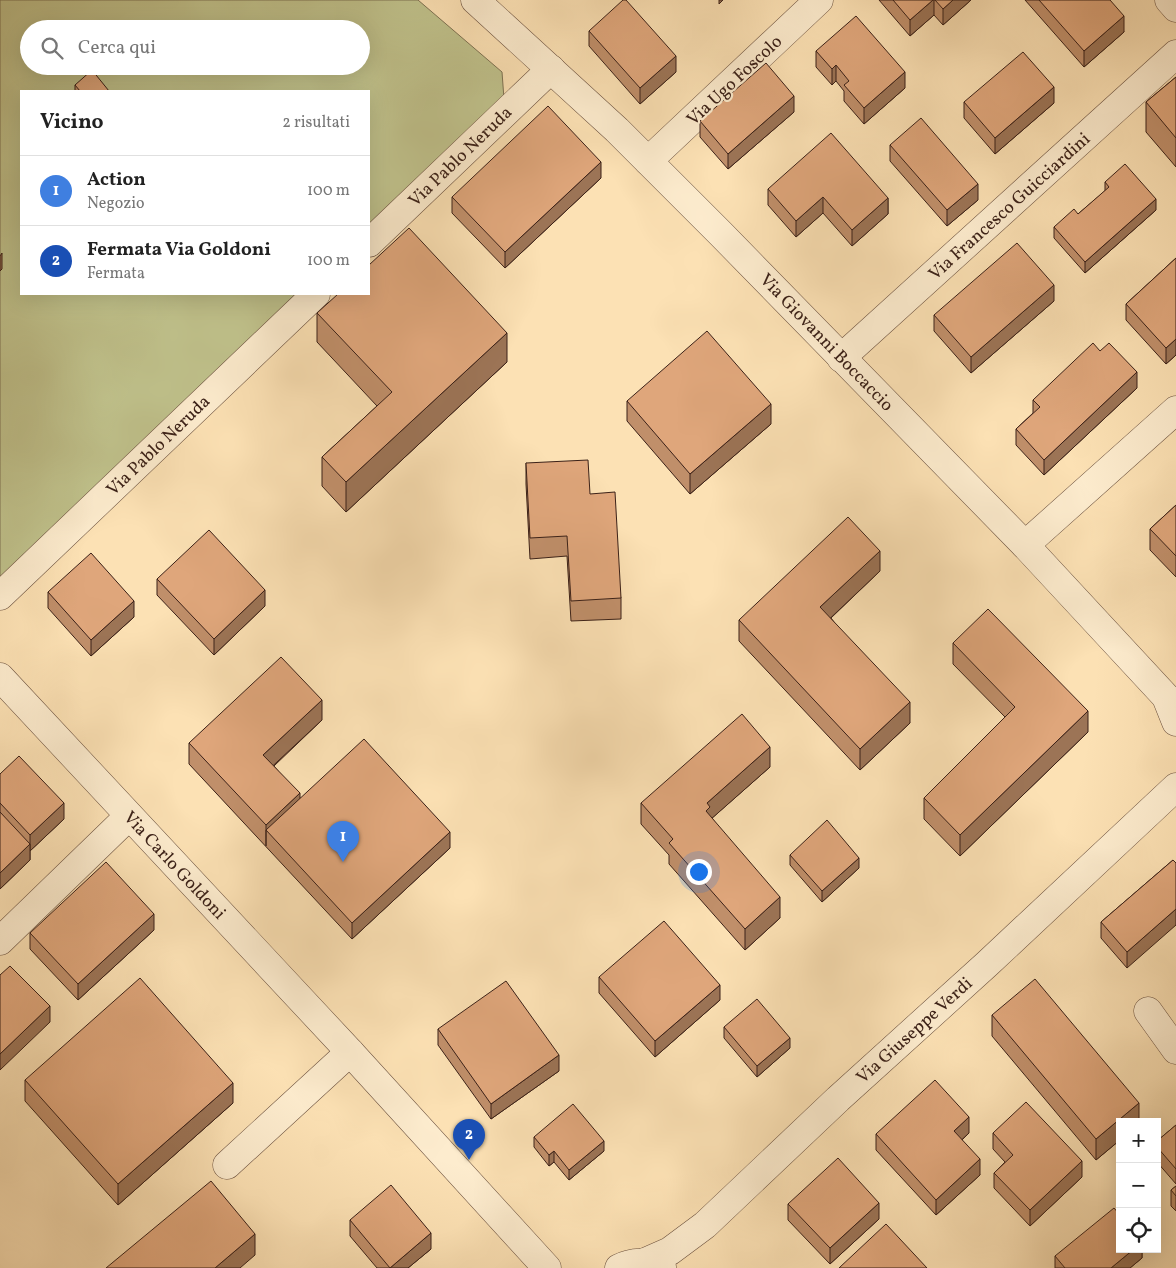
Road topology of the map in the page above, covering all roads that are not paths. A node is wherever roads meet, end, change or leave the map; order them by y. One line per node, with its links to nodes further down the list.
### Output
1 (475, 0): 6 (street, Via Giovanni Boccaccio)
2 (1169, 0): 4 (street)
3 (817, 1): 7 (street, Via Ugo Foscolo)
4 (1176, 8)
5 (1176, 54): 10 (street, Via Francesco Guicciardini)
6 (551, 69): 7 (street, Via Giovanni Boccaccio); 8 (street, Via Pablo Neruda)
7 (648, 160): 10 (street, Via Giovanni Boccaccio)
8 (370, 242)
9 (315, 295): 13 (street, Via Pablo Neruda)
10 (841, 358): 12 (street, Via Giovanni Boccaccio)
11 (1176, 410): 12 (street)
12 (1025, 545): 15 (street, Via Giovanni Boccaccio)
13 (0, 596)
14 (0, 678): 18 (street, Via Carlo Goldoni)
15 (1171, 699): 16 (street, Via Giovanni Boccaccio)
16 (1176, 722)
17 (1176, 787): 25 (street, Via Giuseppe Verdi)
18 (129, 816): 19 (street); 22 (street, Via Carlo Goldoni)
19 (0, 941)
20 (1148, 1011): 21 (street)
21 (1176, 1050)
22 (350, 1052): 23 (street); 24 (street, Via Carlo Goldoni)
23 (226, 1164)
24 (528, 1256): 26 (street, Via Carlo Goldoni); 27 (street, Via Carlo Goldoni)
25 (642, 1266)
26 (547, 1268)
27 (568, 1268)

